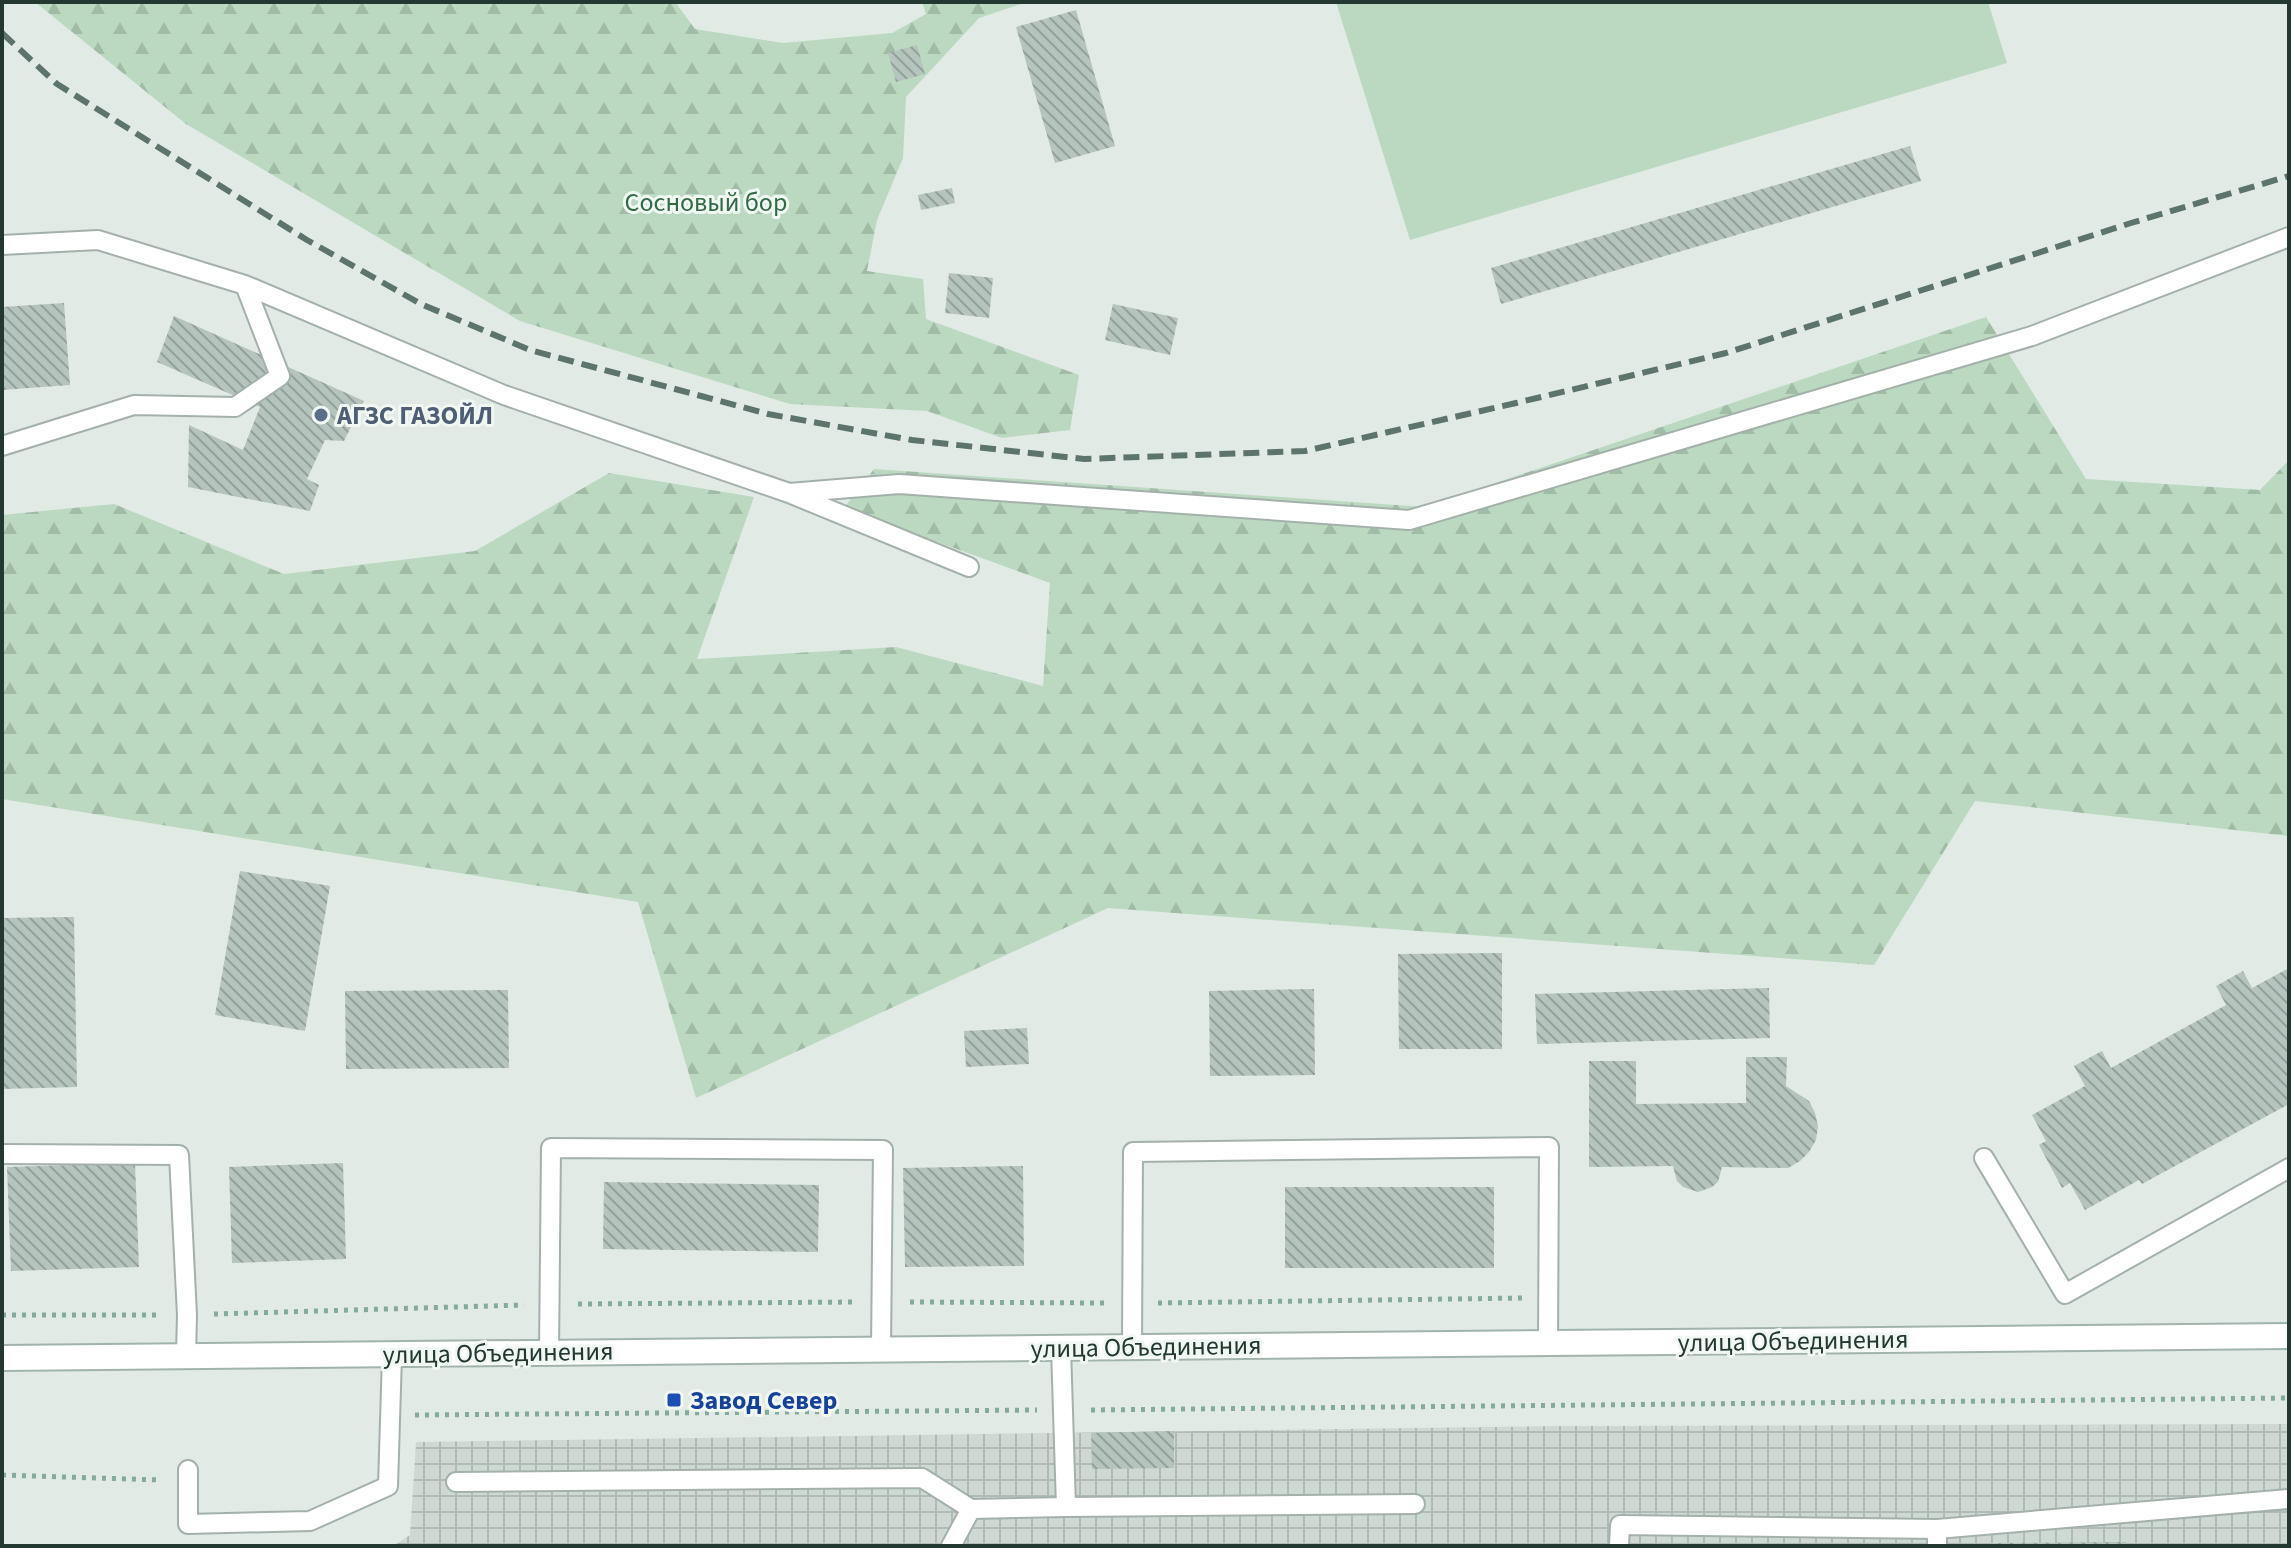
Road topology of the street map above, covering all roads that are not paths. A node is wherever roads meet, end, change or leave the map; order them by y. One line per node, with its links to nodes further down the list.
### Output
1 (2289, 237): 5 (lane)
2 (2, 245): 3 (lane)
3 (245, 285): 4 (lane); 5 (lane)
4 (2, 446)
5 (789, 493): 6 (lane)
6 (969, 567)
7 (2, 1154): 17 (lane)
8 (1984, 1158): 9 (lane)
9 (2289, 1168)
10 (2289, 1336): 11 (main road, улица Объединения)
11 (1548, 1343): 12 (main road, улица Объединения); 12 (lane)
12 (1132, 1347): 13 (main road, улица Объединения)
13 (1061, 1348): 14 (main road, улица Объединения); 23 (lane)
14 (881, 1349): 15 (main road, улица Объединения); 15 (lane)
15 (549, 1353): 16 (main road, улица Объединения)
16 (392, 1355): 17 (main road, улица Объединения); 19 (lane)
17 (186, 1356): 18 (main road, улица Объединения)
18 (2, 1358)
19 (188, 1475)
20 (456, 1482): 24 (lane)
21 (2289, 1499): 25 (lane)
22 (1415, 1504): 23 (lane)
23 (1066, 1507): 24 (lane)
24 (971, 1509): 26 (lane)
25 (1937, 1537): 27 (lane)
26 (951, 1546)
27 (1619, 1546)

